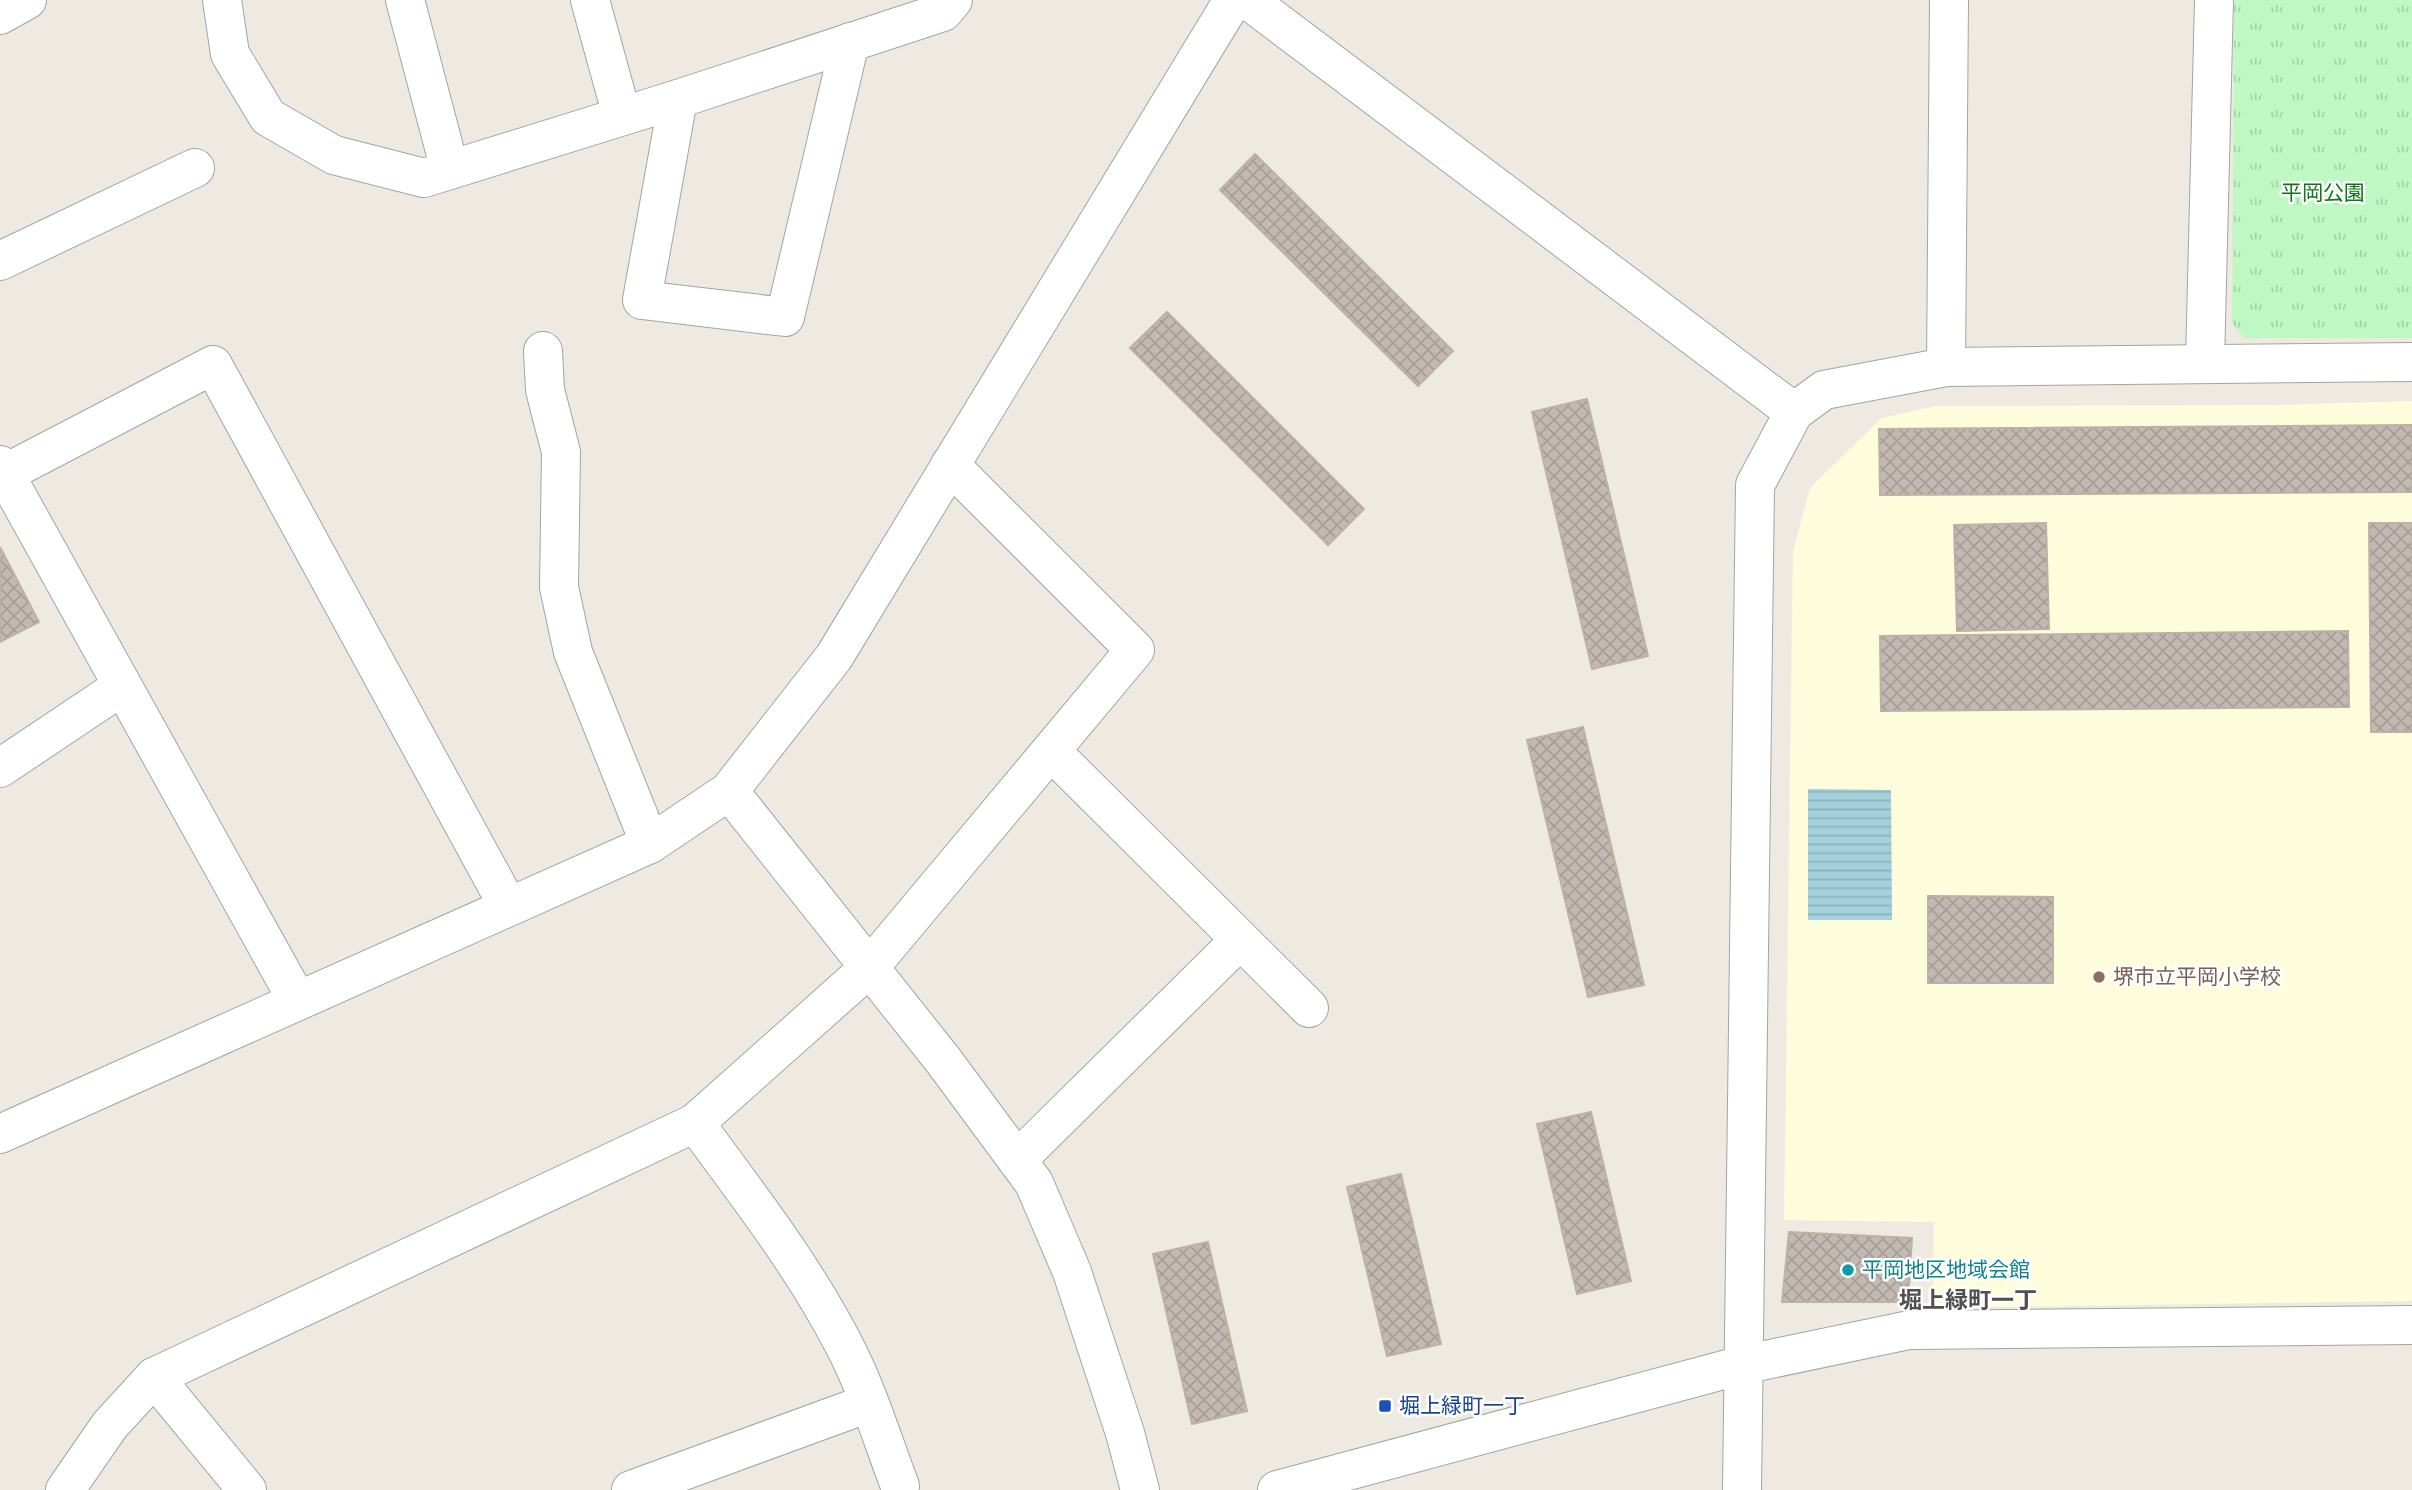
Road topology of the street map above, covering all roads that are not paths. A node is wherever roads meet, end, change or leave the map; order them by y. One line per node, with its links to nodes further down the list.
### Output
1 (26, 0): 10 (street)
2 (222, 0): 15 (street)
3 (405, 0): 15 (street)
4 (590, 0): 13 (street)
5 (953, 0): 11 (street)
6 (1233, 0): 22 (street)
7 (1248, 0): 21 (street)
8 (1949, 0): 20 (street)
9 (2214, 0): 19 (street)
10 (0, 15)
11 (850, 43): 12 (street); 12 (street)
12 (678, 99): 13 (street)
13 (622, 116): 15 (street)
14 (195, 168): 16 (street)
15 (450, 170)
16 (0, 261)
17 (543, 351): 28 (street)
18 (2412, 362): 19 (street)
19 (2205, 363): 20 (street)
20 (1946, 367): 21 (street)
21 (1794, 412): 38 (street)
22 (950, 465): 25 (street); 27 (street)
23 (2, 470): 24 (street); 29 (street)
24 (121, 687): 26 (street); 32 (street)
25 (1051, 751): 30 (street); 31 (street)
26 (0, 768)
27 (729, 792): 28 (street); 31 (street)
28 (650, 844): 29 (street)
29 (508, 906): 32 (street)
30 (1240, 940): 33 (street); 36 (street)
31 (869, 968): 34 (street); 36 (street)
32 (297, 1000): 35 (street)
33 (1309, 1009)
34 (695, 1123): 39 (street); 40 (street)
35 (0, 1134)
36 (1017, 1160): 45 (street)
37 (2412, 1325): 38 (street)
38 (1742, 1365): 46 (street); 47 (street)
39 (154, 1377): 42 (street); 43 (street)
40 (869, 1403): 41 (street); 44 (street)
41 (900, 1486)
42 (65, 1490)
43 (247, 1490)
44 (631, 1490)
45 (1140, 1490)
46 (1277, 1490)
47 (1742, 1490)

